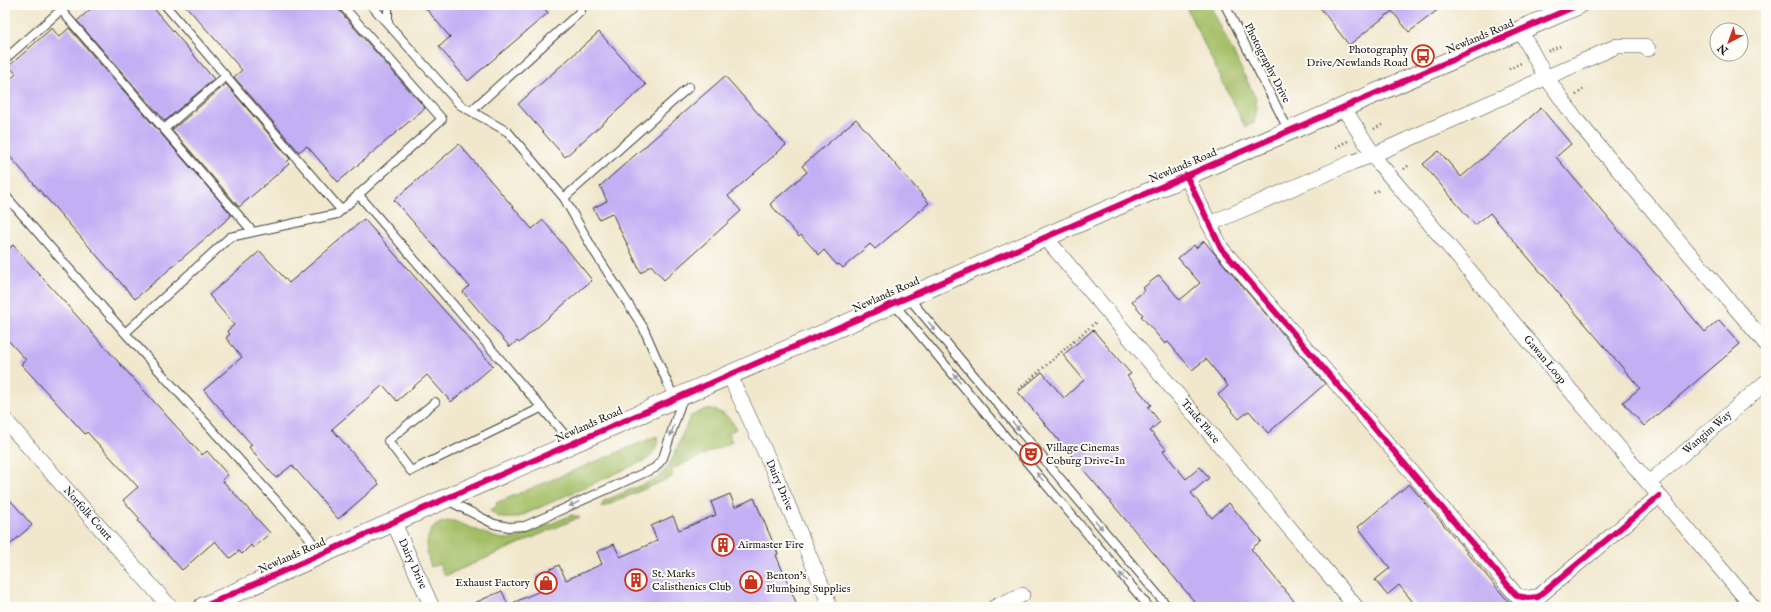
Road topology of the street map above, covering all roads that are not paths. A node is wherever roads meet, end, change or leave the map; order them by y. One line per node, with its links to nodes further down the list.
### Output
1 (165, 5): 13 (lane)
2 (342, 5): 22 (lane)
3 (371, 5): 9 (lane)
4 (388, 5): 9 (lane)
5 (580, 5): 17 (lane)
6 (1225, 5): 19 (lane, Photography Drive)
7 (1578, 5): 10 (street, Newlands Road)
8 (61, 7): 12 (lane); 18 (lane)
9 (388, 24): 17 (lane)
10 (1520, 30): 14 (street); 16 (street, Newlands Road)
11 (1648, 49): 14 (street)
12 (5, 59)
13 (226, 76): 18 (lane); 25 (lane)
14 (1546, 76): 20 (street); 31 (street)
15 (688, 86): 24 (lane)
16 (1344, 107): 19 (street, Newlands Road); 20 (street, Gawan Loop)
17 (471, 111): 24 (lane)
18 (164, 128): 27 (lane)
19 (1289, 131): 21 (street, Newlands Road)
20 (1373, 155): 26 (street); 39 (street, Gawan Loop)
21 (1186, 175): 26 (street); 28 (street, Newlands Road)
22 (358, 194): 25 (lane); 36 (lane)
23 (5, 195): 30 (lane)
24 (564, 198): 34 (lane)
25 (341, 210): 27 (lane)
26 (1209, 224): 40 (street)
27 (253, 232): 30 (lane)
28 (1045, 237): 29 (street, Newlands Road); 52 (street, Trade Place)
29 (900, 300): 32 (street, Newlands Road); 50 (lane, one-way to 29); 51 (lane, one-way to 51)
30 (125, 332): 43 (lane)
31 (1766, 344)
32 (729, 374): 34 (street, Newlands Road); 45 (street, Dairy Drive)
33 (1766, 382): 39 (street, Wangim Way)
34 (679, 396): 38 (street, Newlands Road); 41 (lane, one-way to 41)
35 (435, 402): 36 (lane)
36 (541, 408): 38 (lane)
37 (5, 420): 46 (street, Norfolk Court)
38 (572, 443): 41 (street, Newlands Road)
39 (1649, 484): 40 (street, Gawan Loop)
40 (1659, 496): 53 (street, Gawan Loop)
41 (445, 499): 42 (street, Newlands Road)
42 (393, 522): 43 (street, Newlands Road); 48 (street, Dairy Drive)
43 (320, 554): 47 (street, Newlands Road)
44 (1022, 595): 49 (street)
45 (830, 604)
46 (170, 607)
47 (203, 607)
48 (432, 607)
49 (994, 607)
50 (1148, 607)
51 (1168, 607)
52 (1356, 607)
53 (1753, 607)

